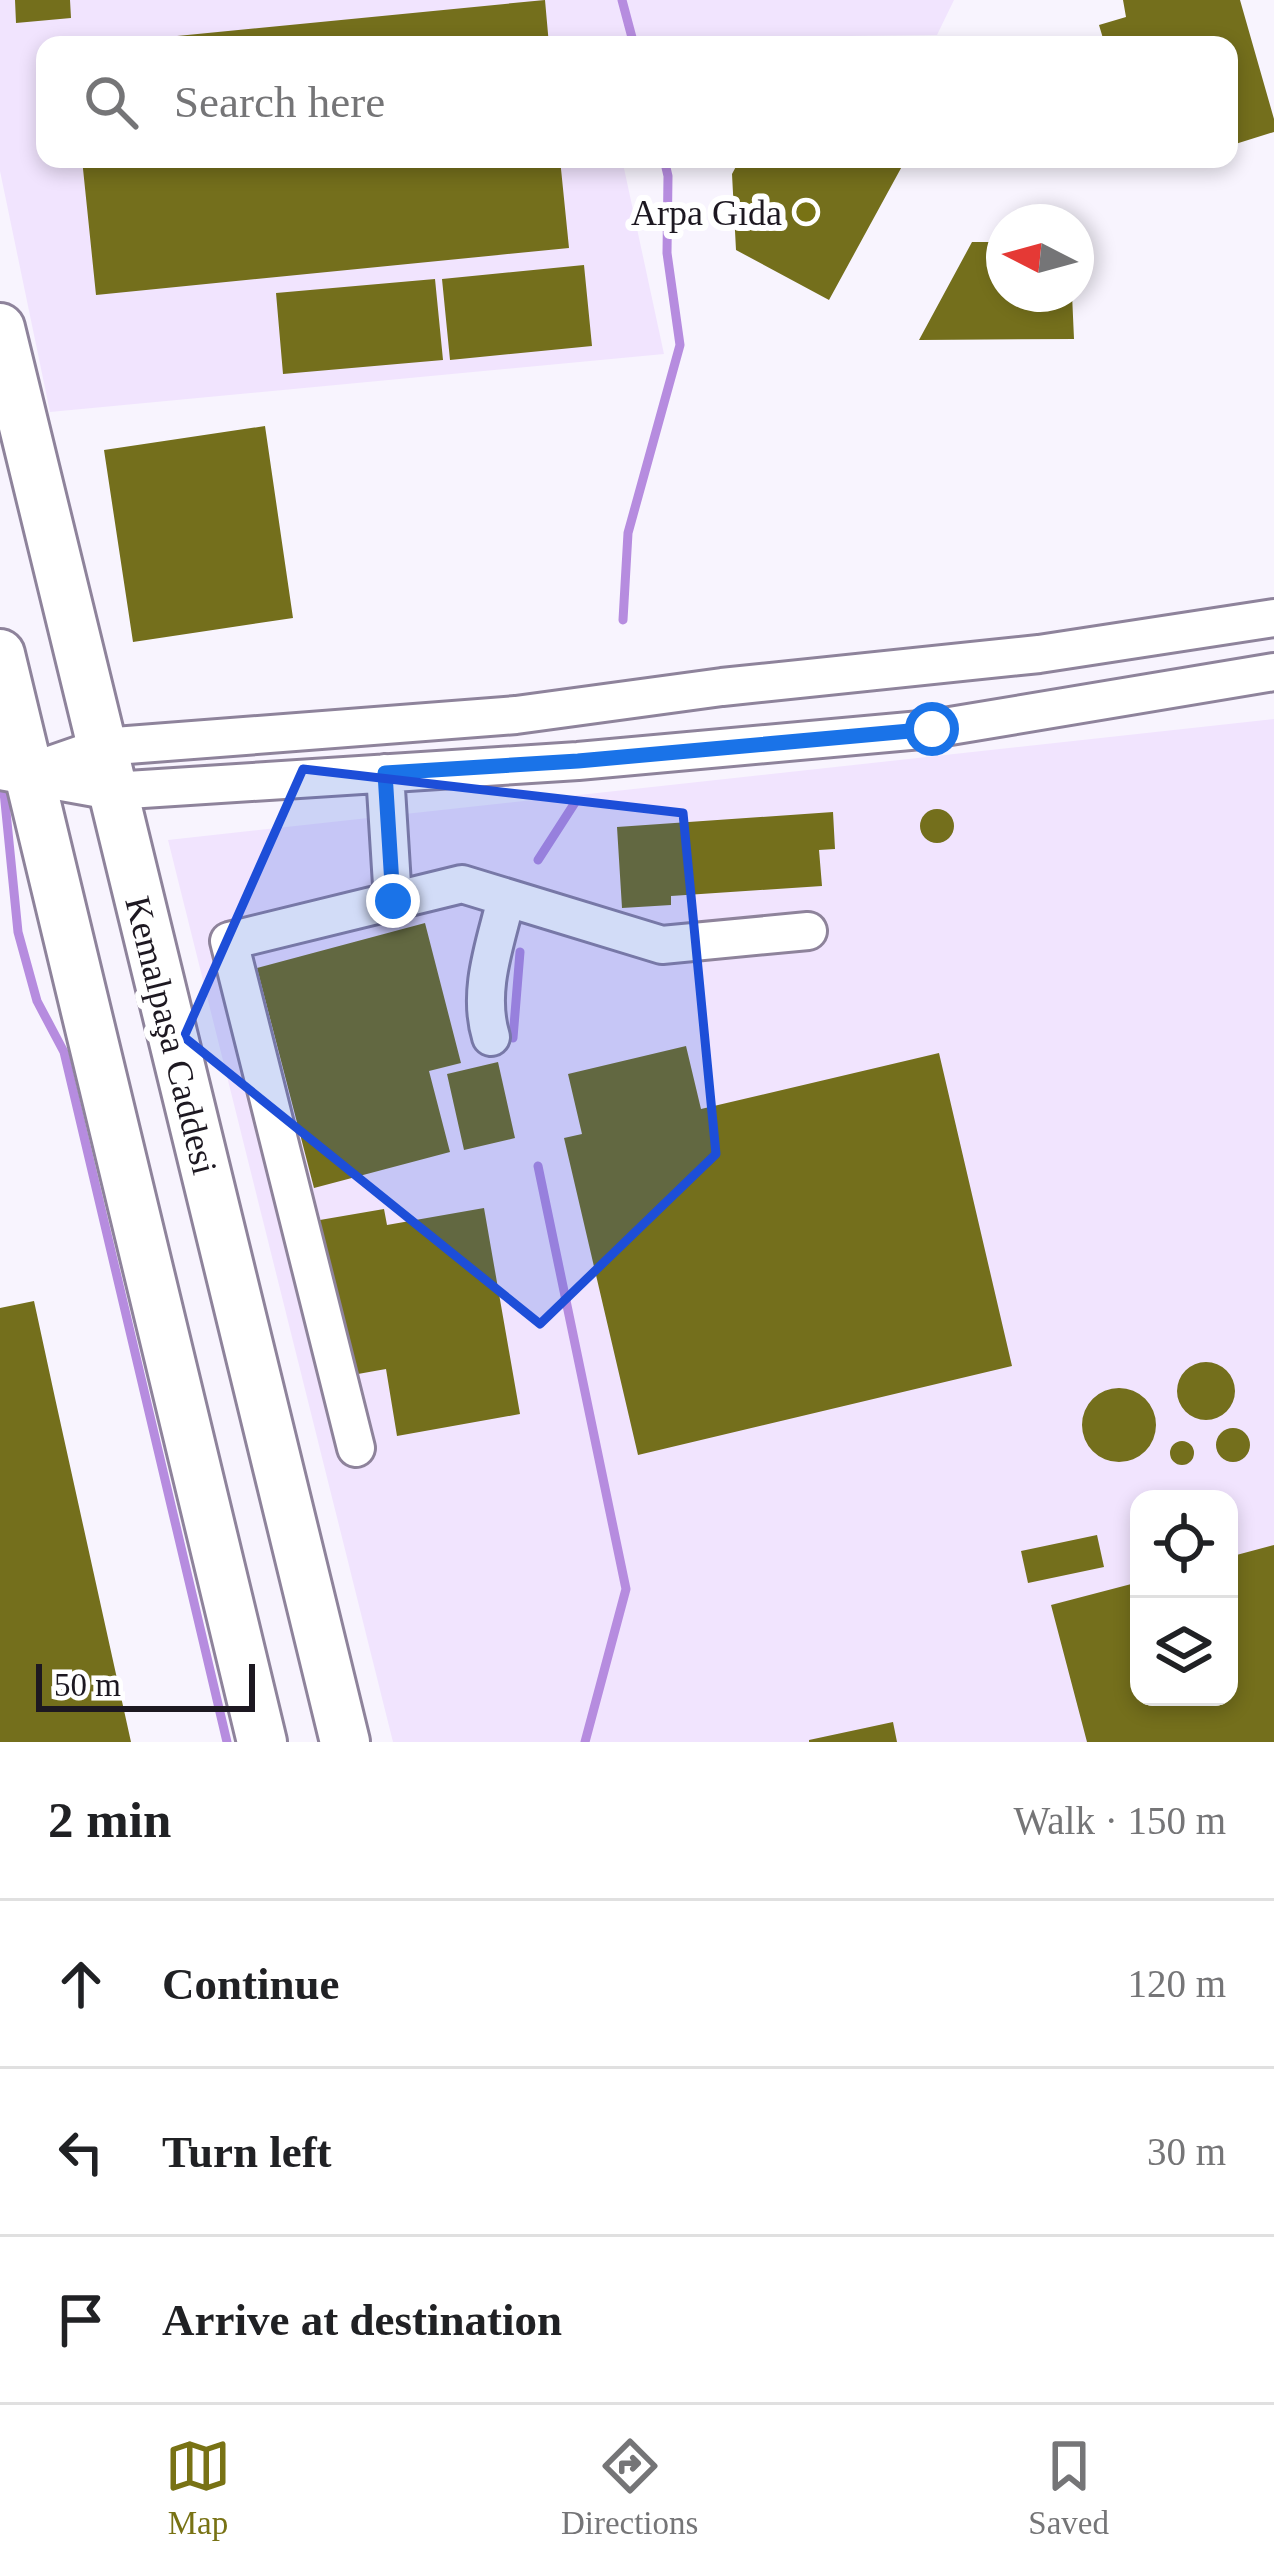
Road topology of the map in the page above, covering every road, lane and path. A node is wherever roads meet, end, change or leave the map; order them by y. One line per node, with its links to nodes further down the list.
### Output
1 (0, 328): 5 (main road, Kemalpaşa Caddesi)
2 (1274, 618): 5 (street)
3 (0, 654): 6 (main road)
4 (1274, 672): 7 (street)
5 (107, 769): 6 (street); 7 (street); 14 (main road, Kemalpaşa Caddesi)
6 (14, 772): 13 (main road)
7 (385, 773): 9 (street)
8 (506, 899): 9 (street); 10 (street); 11 (street)
9 (393, 901): 12 (street)
10 (808, 931)
11 (491, 1037)
12 (356, 1448)
13 (262, 1742)
14 (344, 1742)

